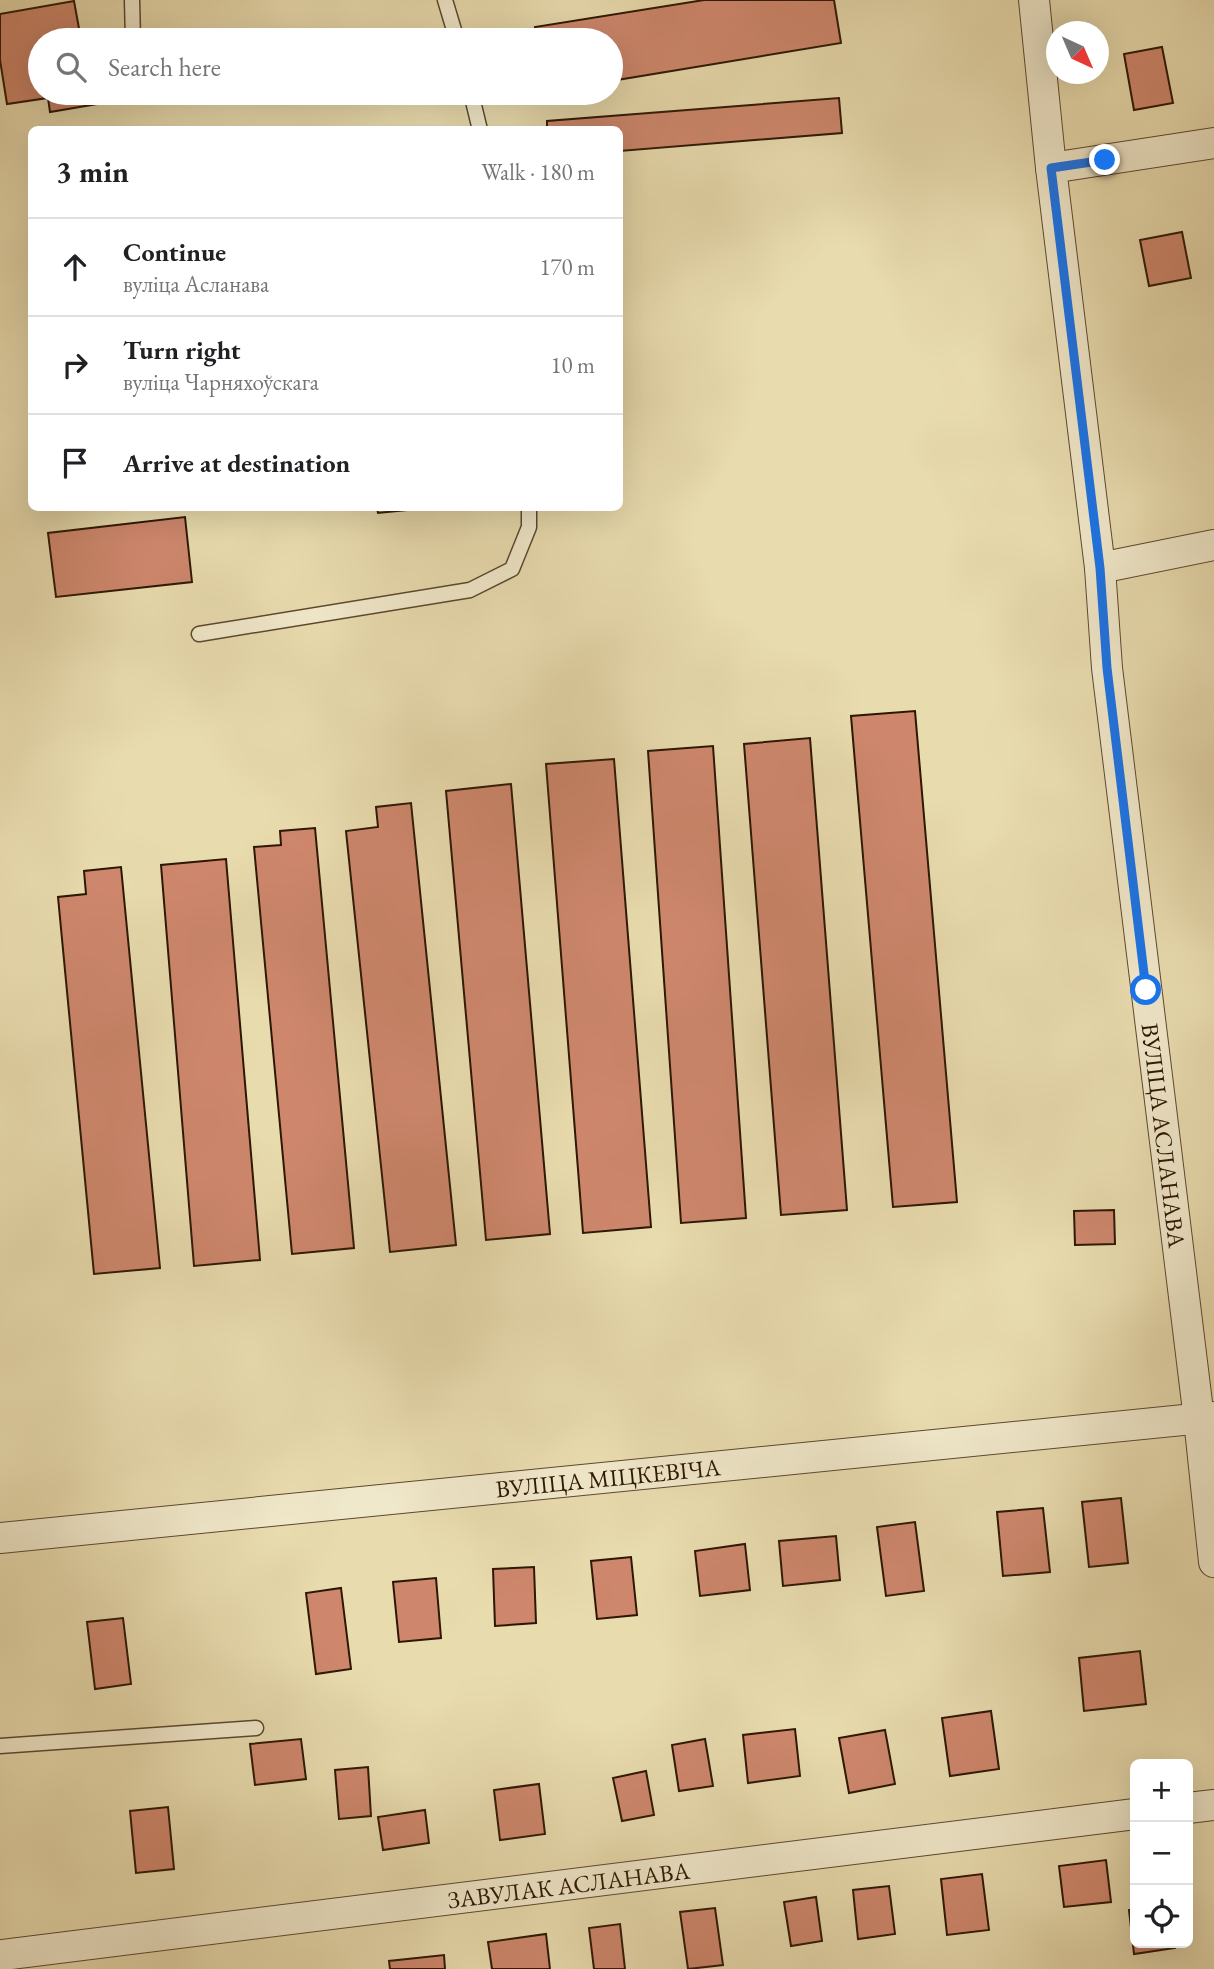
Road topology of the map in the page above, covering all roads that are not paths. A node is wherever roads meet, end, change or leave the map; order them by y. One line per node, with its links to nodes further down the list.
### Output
1 (132, 0): 4 (lane)
2 (445, 0): 5 (lane)
3 (1034, 0): 9 (street, ВУЛІЦА АСЛАНАВА)
4 (133, 28)
5 (453, 28)
6 (474, 105): 7 (lane)
7 (479, 126)
8 (1214, 143): 9 (street)
9 (1051, 168): 12 (street, ВУЛІЦА АСЛАНАВА)
10 (529, 511): 13 (lane)
11 (1214, 545): 12 (street)
12 (1100, 568): 14 (street, ВУЛІЦА АСЛАНАВА)
13 (199, 634)
14 (1207, 1418): 15 (street, ВУЛІЦА МІЦКЕВІЧА); 16 (street, ВУЛІЦА АСЛАНАВА)
15 (0, 1538)
16 (1214, 1562)
17 (256, 1728): 18 (lane)
18 (0, 1746)
19 (1214, 1805): 20 (street)
20 (1193, 1807)
21 (1130, 1815): 22 (street, ЗАВУЛАК АСЛАНАВА)
22 (3, 1954)

